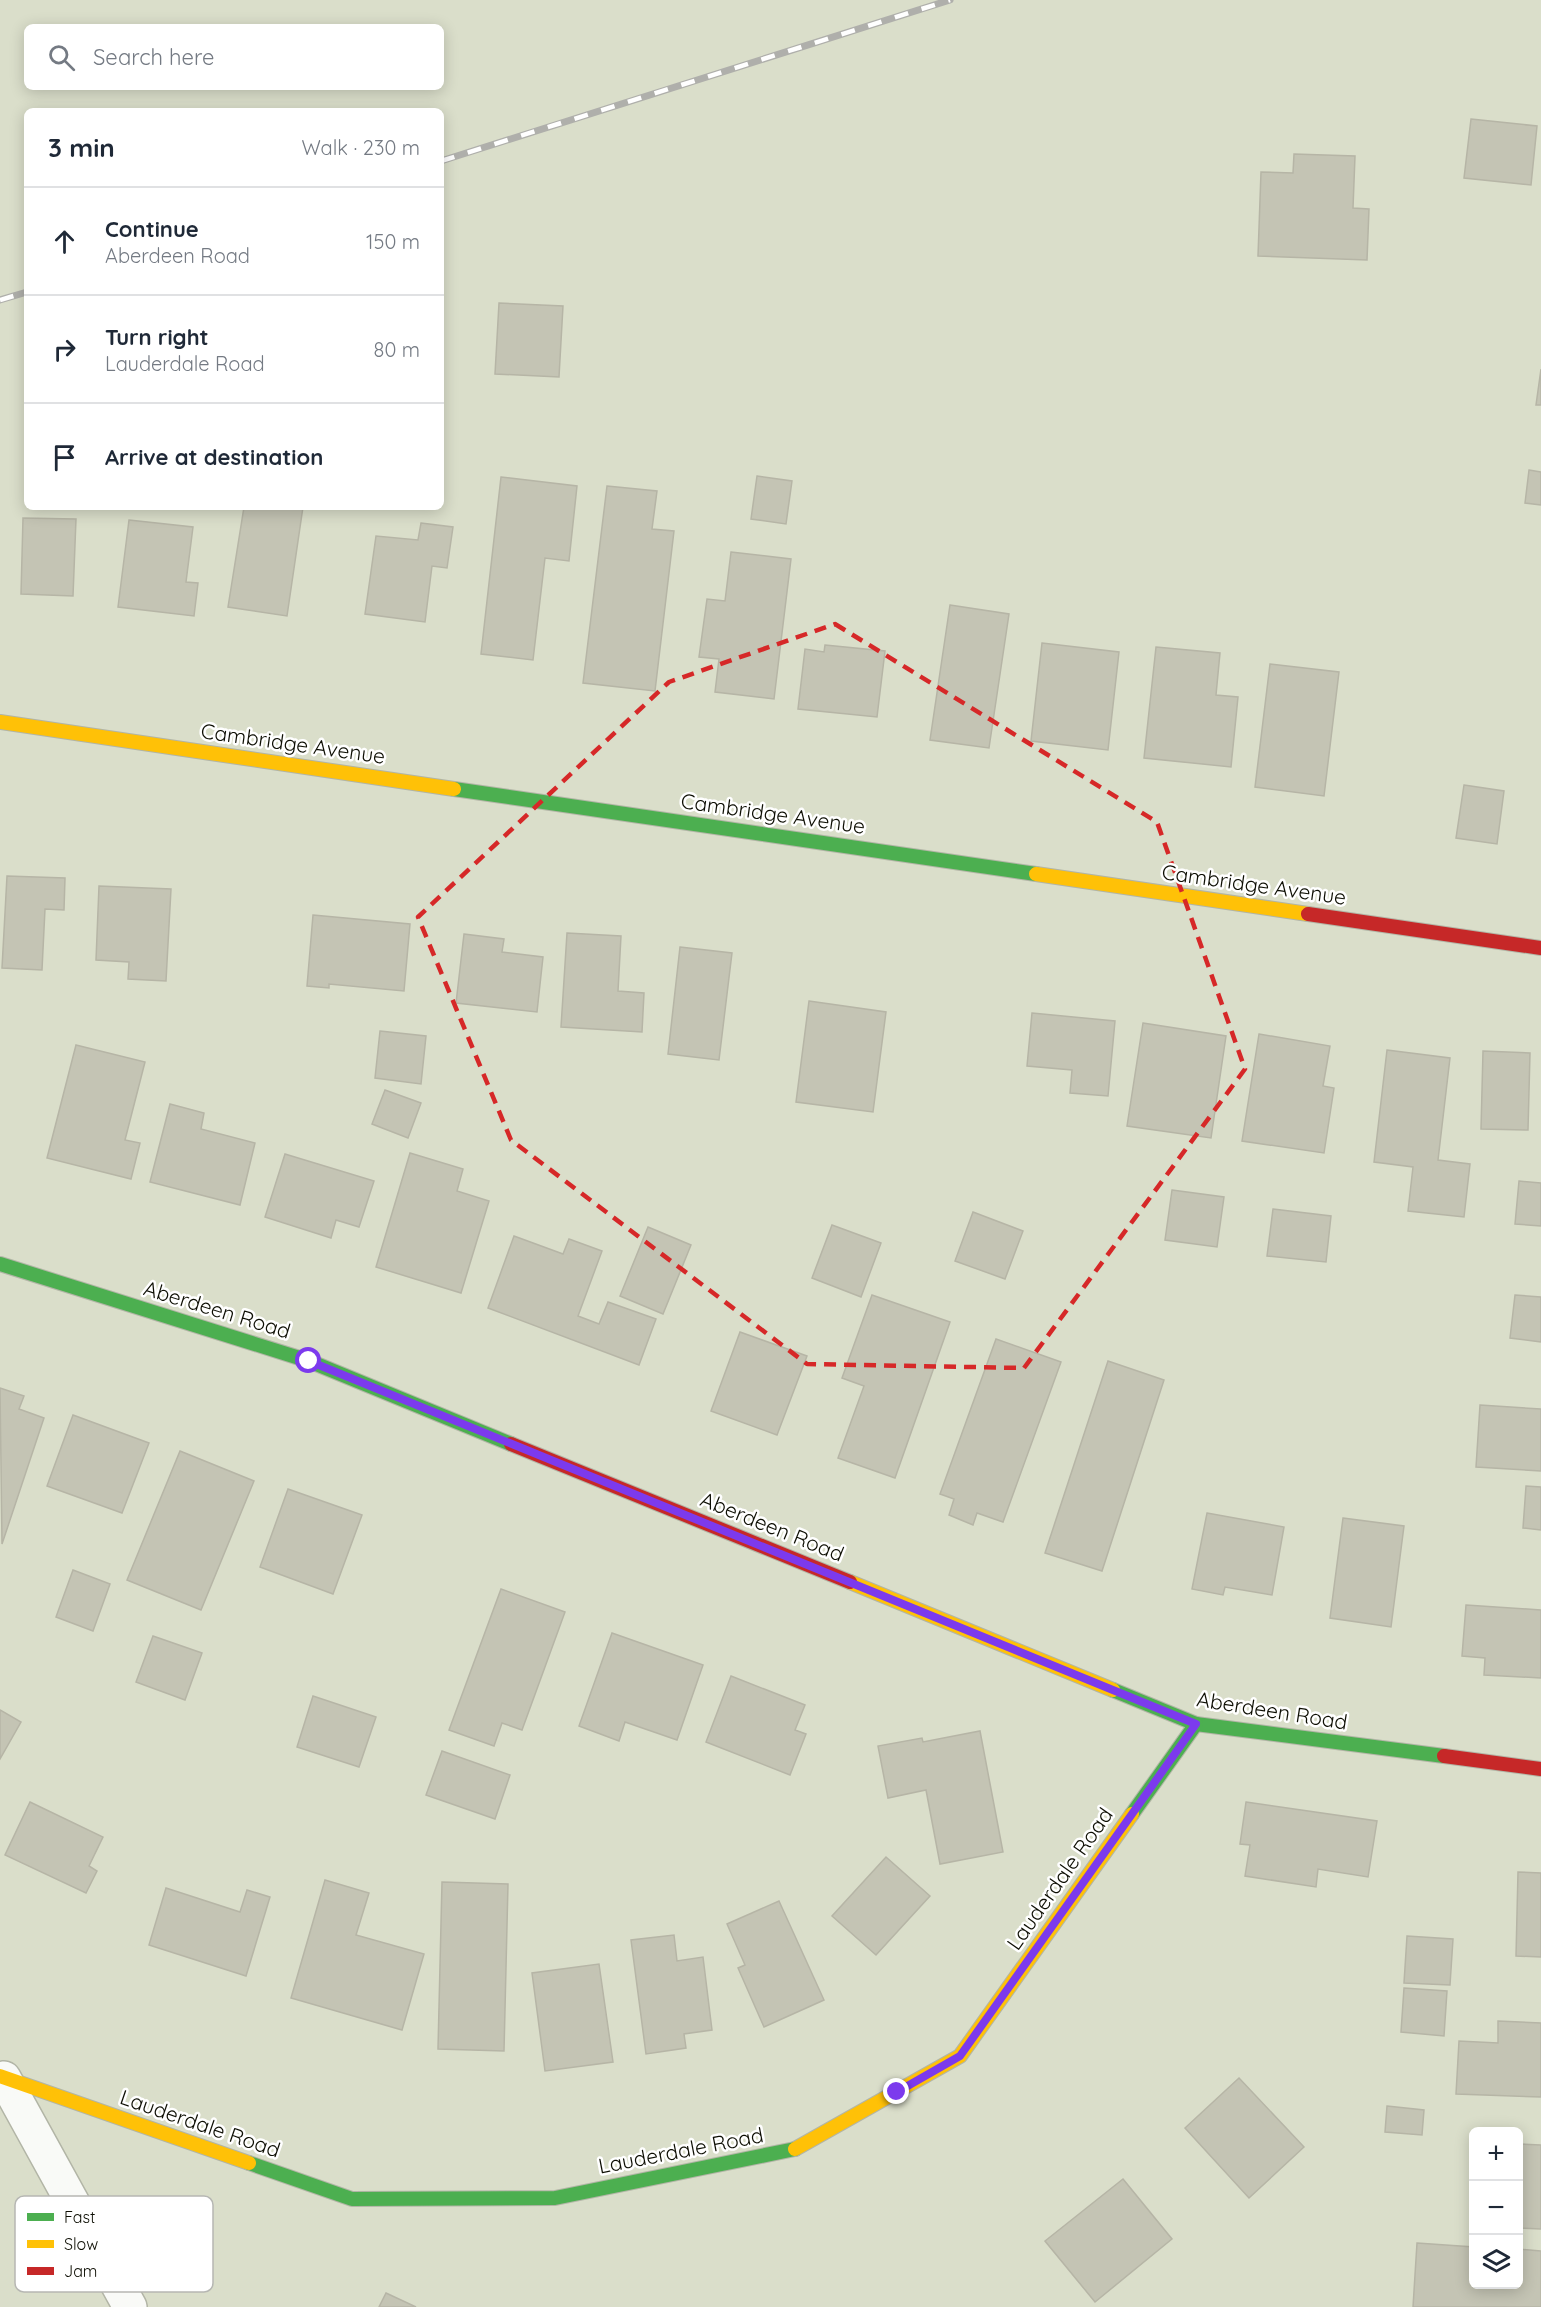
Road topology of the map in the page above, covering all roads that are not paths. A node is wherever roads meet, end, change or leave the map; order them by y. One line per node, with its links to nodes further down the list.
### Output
1 (0, 722): 2 (street, Cambridge Avenue)
2 (1541, 948)
3 (0, 1264): 4 (street, Aberdeen Road)
4 (1196, 1724): 5 (street, Aberdeen Road); 6 (street, Lauderdale Road)
5 (1541, 1769)
6 (2, 2077): 7 (street)
7 (68, 2196)
8 (122, 2292): 9 (street)
9 (130, 2307)

